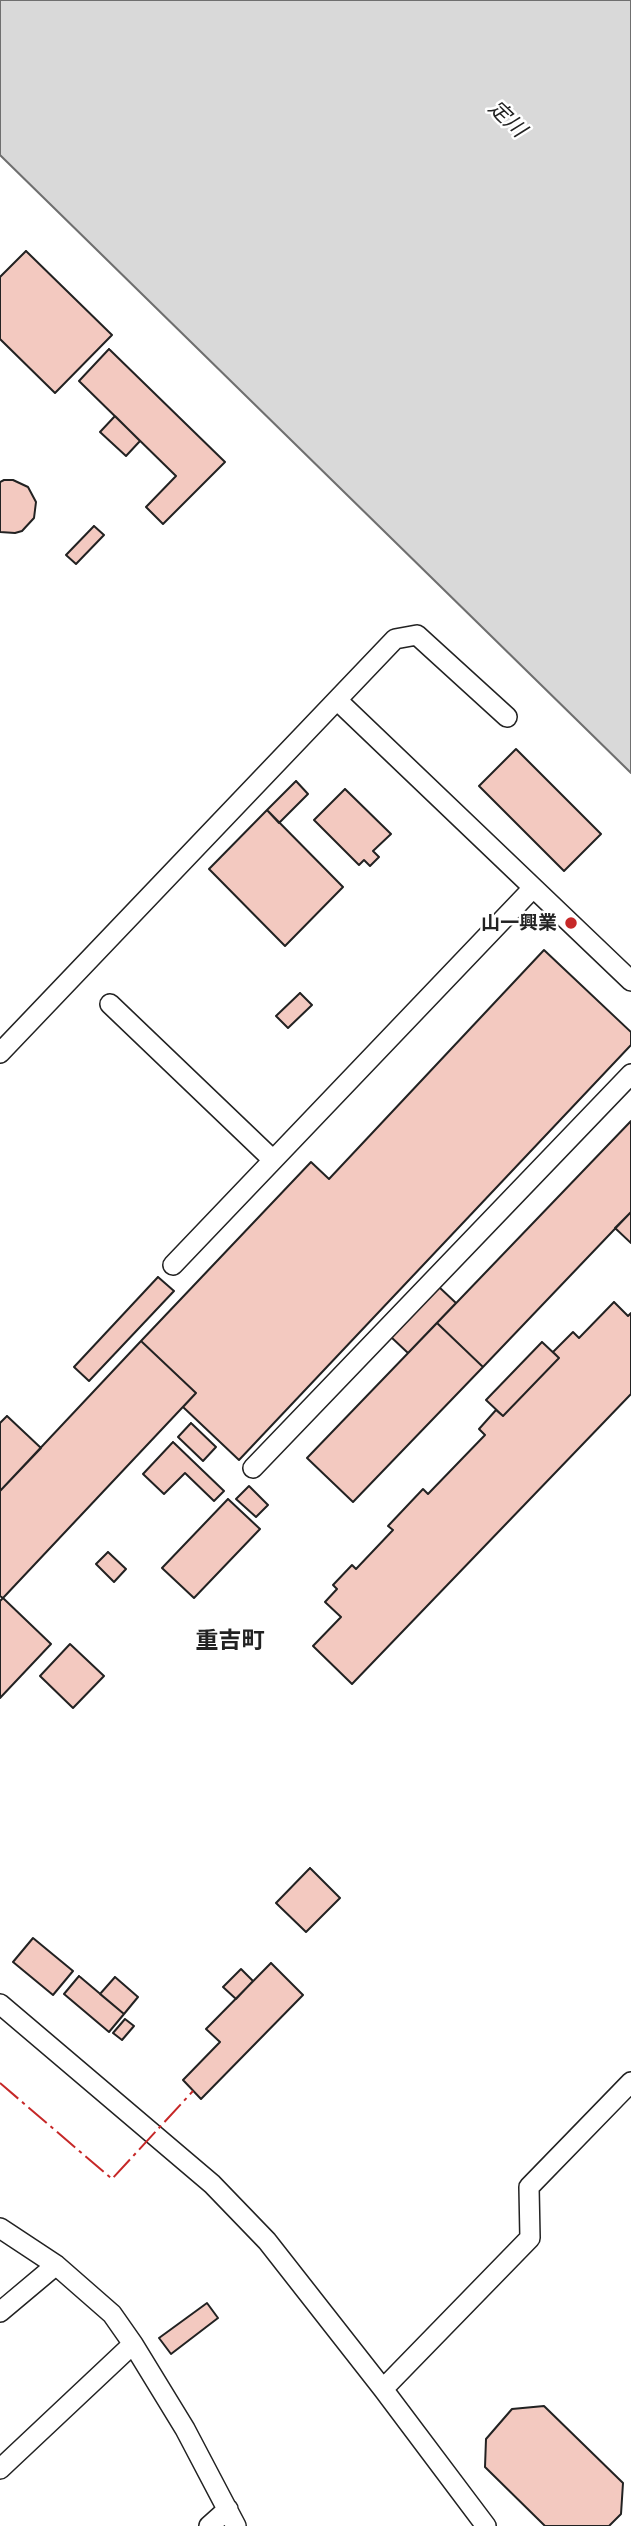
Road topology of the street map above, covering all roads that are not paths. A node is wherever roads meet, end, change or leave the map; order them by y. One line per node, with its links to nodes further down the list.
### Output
1 (337, 700): 2 (street); 3 (street); 6 (street)
2 (507, 717)
3 (533, 888): 4 (street); 8 (street)
4 (631, 981)
5 (110, 1004): 8 (street)
6 (0, 1053)
7 (631, 1074): 10 (street)
8 (273, 1160): 9 (street)
9 (173, 1265)
10 (253, 1468)
11 (0, 2004): 17 (street)
12 (631, 2082): 17 (street)
13 (0, 2228): 14 (street)
14 (56, 2265): 15 (street); 16 (street)
15 (0, 2312)
16 (133, 2344): 18 (street); 19 (street)
17 (383, 2389): 21 (street)
18 (0, 2469)
19 (232, 2517): 20 (street)
20 (209, 2526)
21 (486, 2526)

